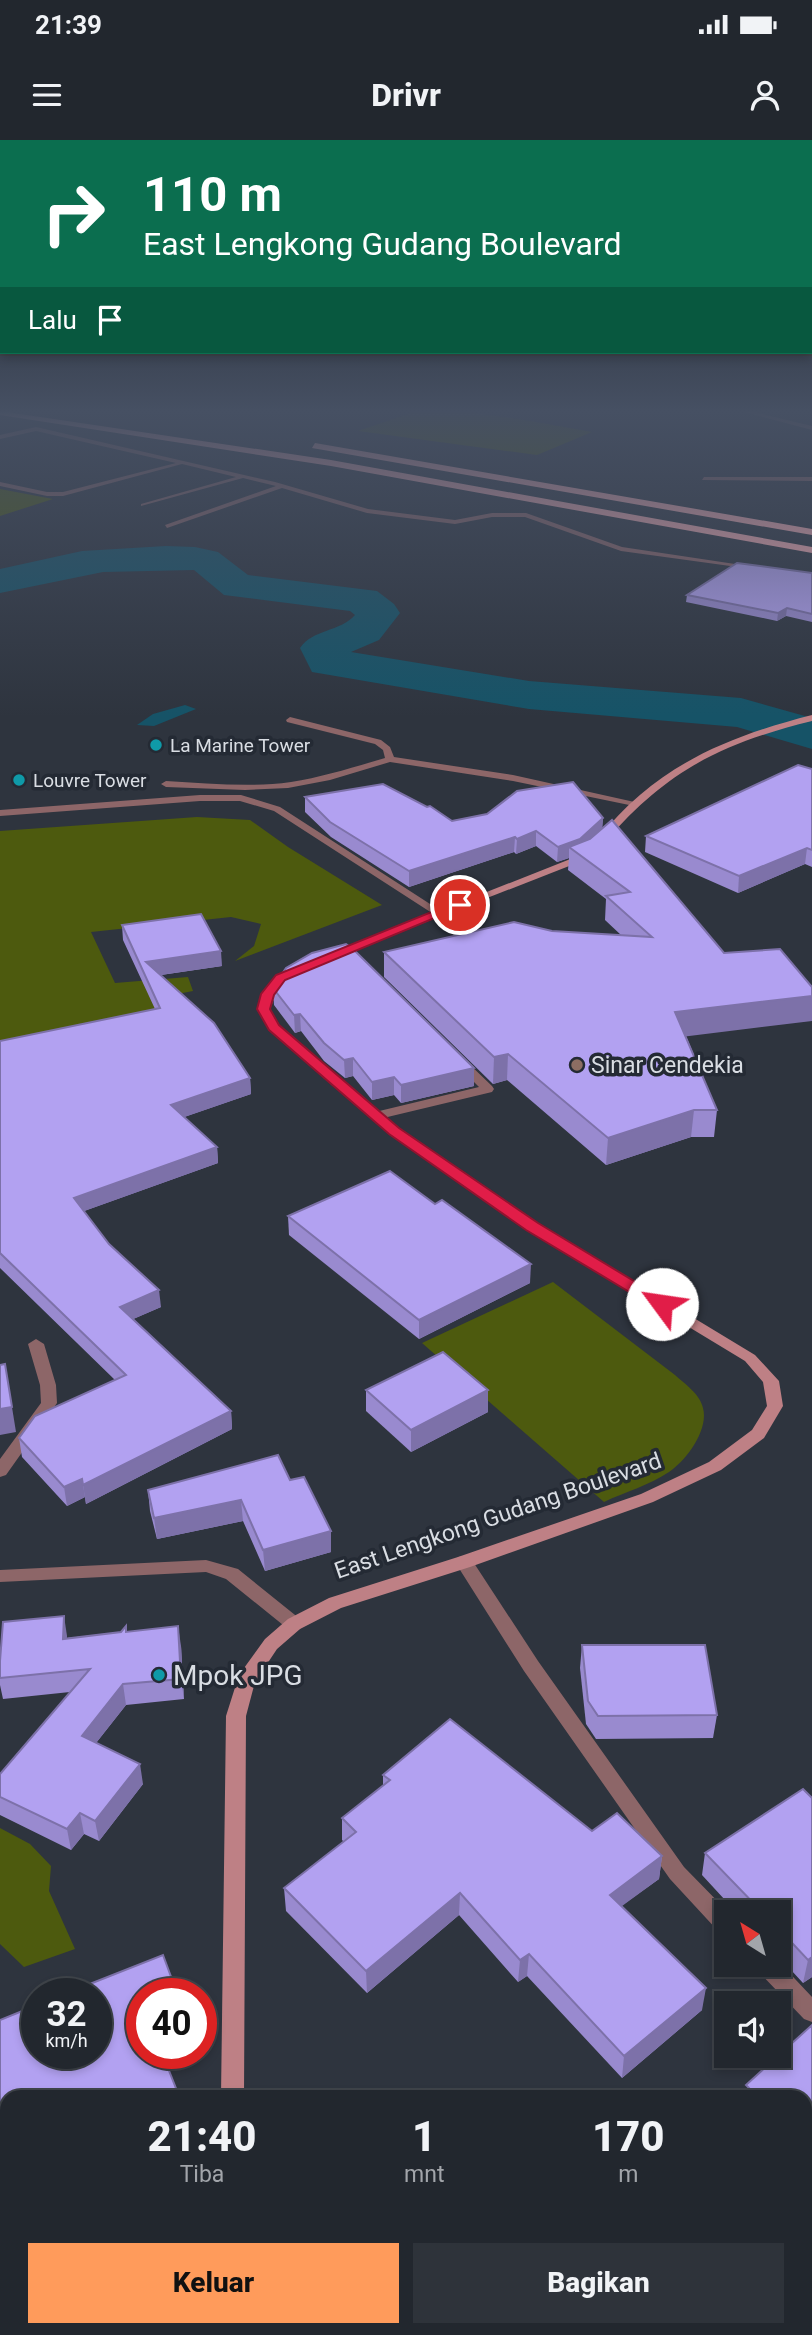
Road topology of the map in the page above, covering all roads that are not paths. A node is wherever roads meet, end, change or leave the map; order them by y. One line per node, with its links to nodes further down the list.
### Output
1 (206, 512): 5 (street)
2 (377, 512): 8 (street)
3 (604, 512): 7 (highway)
4 (699, 512): 6 (highway)
5 (167, 526)
6 (812, 532)
7 (812, 550)
8 (761, 568)
9 (812, 718): 13 (street, East Lengkong Gudang Boulevard)
10 (290, 720): 11 (street)
11 (390, 759): 12 (street); 13 (street)
12 (166, 783)
13 (634, 803): 15 (street, East Lengkong Gudang Boulevard)
14 (0, 813): 15 (street)
15 (439, 913): 16 (street, East Lengkong Gudang Boulevard)
16 (342, 951): 17 (street); 19 (street, East Lengkong Gudang Boulevard)
17 (359, 962)
18 (448, 1050): 19 (street)
19 (375, 1116): 22 (street, East Lengkong Gudang Boulevard)
20 (36, 1344): 21 (street)
21 (0, 1471)
22 (464, 1562): 24 (street, East Lengkong Gudang Boulevard); 25 (street)
23 (0, 1576): 24 (street)
24 (294, 1624): 28 (street, East Lengkong Gudang Boulevard)
25 (714, 1912)
26 (780, 1978): 27 (street)
27 (812, 2011)
28 (232, 2090)

